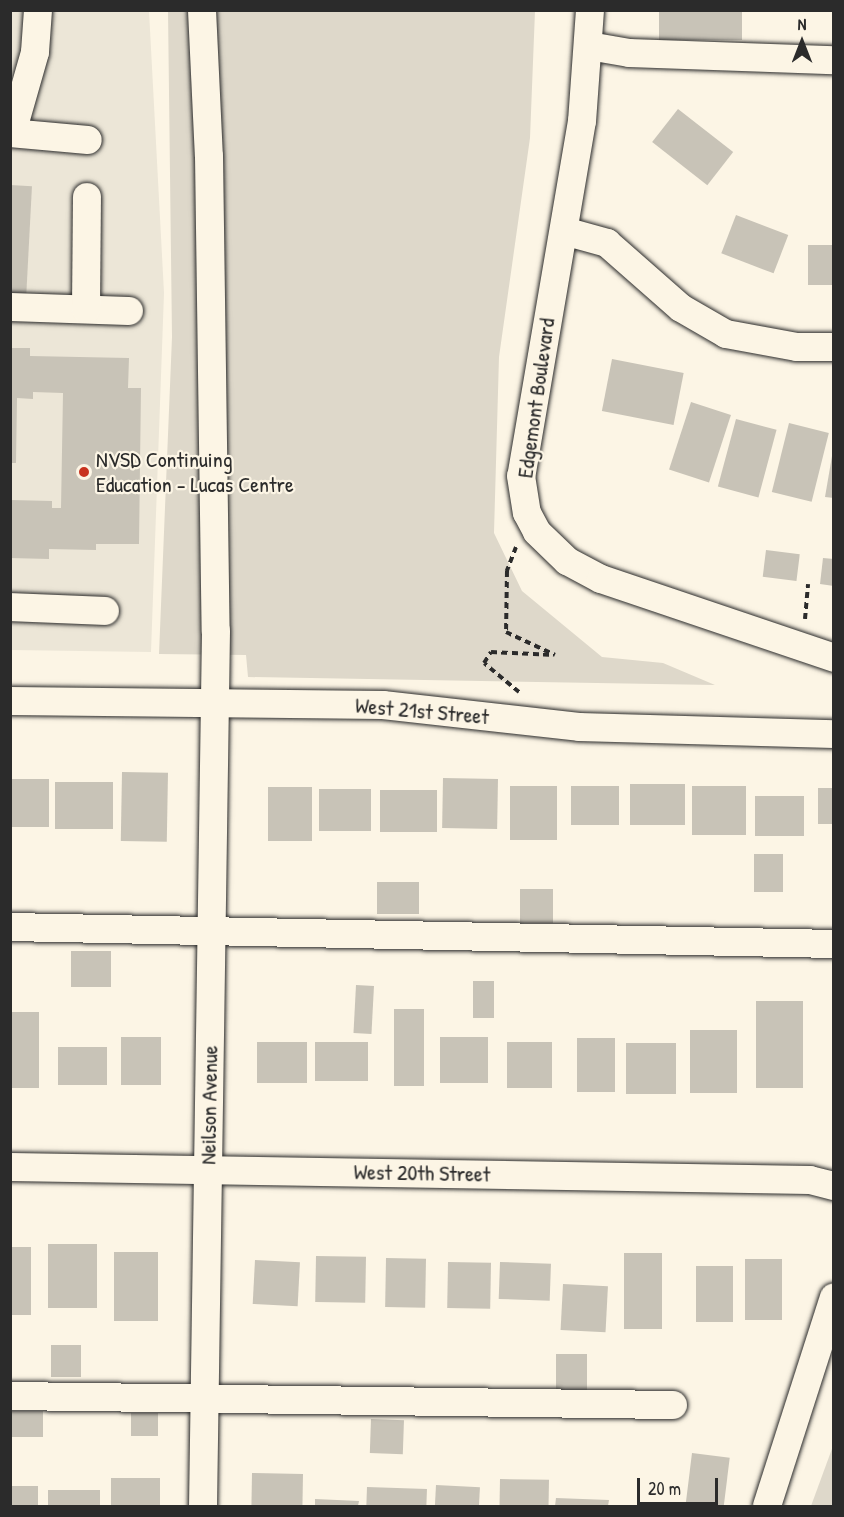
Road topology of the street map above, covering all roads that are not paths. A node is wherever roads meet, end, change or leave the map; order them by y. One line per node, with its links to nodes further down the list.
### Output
1 (38, 10): 6 (street)
2 (202, 10): 18 (street, Neilson Avenue)
3 (590, 10): 4 (street, Edgemont Boulevard)
4 (589, 46): 5 (street); 9 (street, Edgemont Boulevard)
5 (834, 60)
6 (11, 133): 7 (street)
7 (88, 140)
8 (87, 196): 11 (street)
9 (564, 231): 13 (street); 16 (street, Edgemont Boulevard)
10 (10, 307): 11 (street)
11 (86, 309): 12 (street)
12 (129, 310)
13 (834, 347)
14 (10, 607): 15 (street)
15 (105, 611)
16 (834, 658)
17 (10, 700): 18 (street, West 21st Street)
18 (216, 703): 19 (street, West 21st Street); 21 (street, Neilson Avenue)
19 (834, 734)
20 (10, 927): 21 (street)
21 (212, 928): 22 (street); 24 (street, Neilson Avenue)
22 (834, 944)
23 (10, 1167): 24 (street, West 20th Street)
24 (208, 1170): 25 (street, West 20th Street); 28 (street, Neilson Avenue)
25 (834, 1186)
26 (834, 1297): 31 (street)
27 (10, 1396): 28 (street)
28 (206, 1400): 29 (street); 30 (street, Neilson Avenue)
29 (673, 1405)
30 (203, 1506)
31 (767, 1506)

